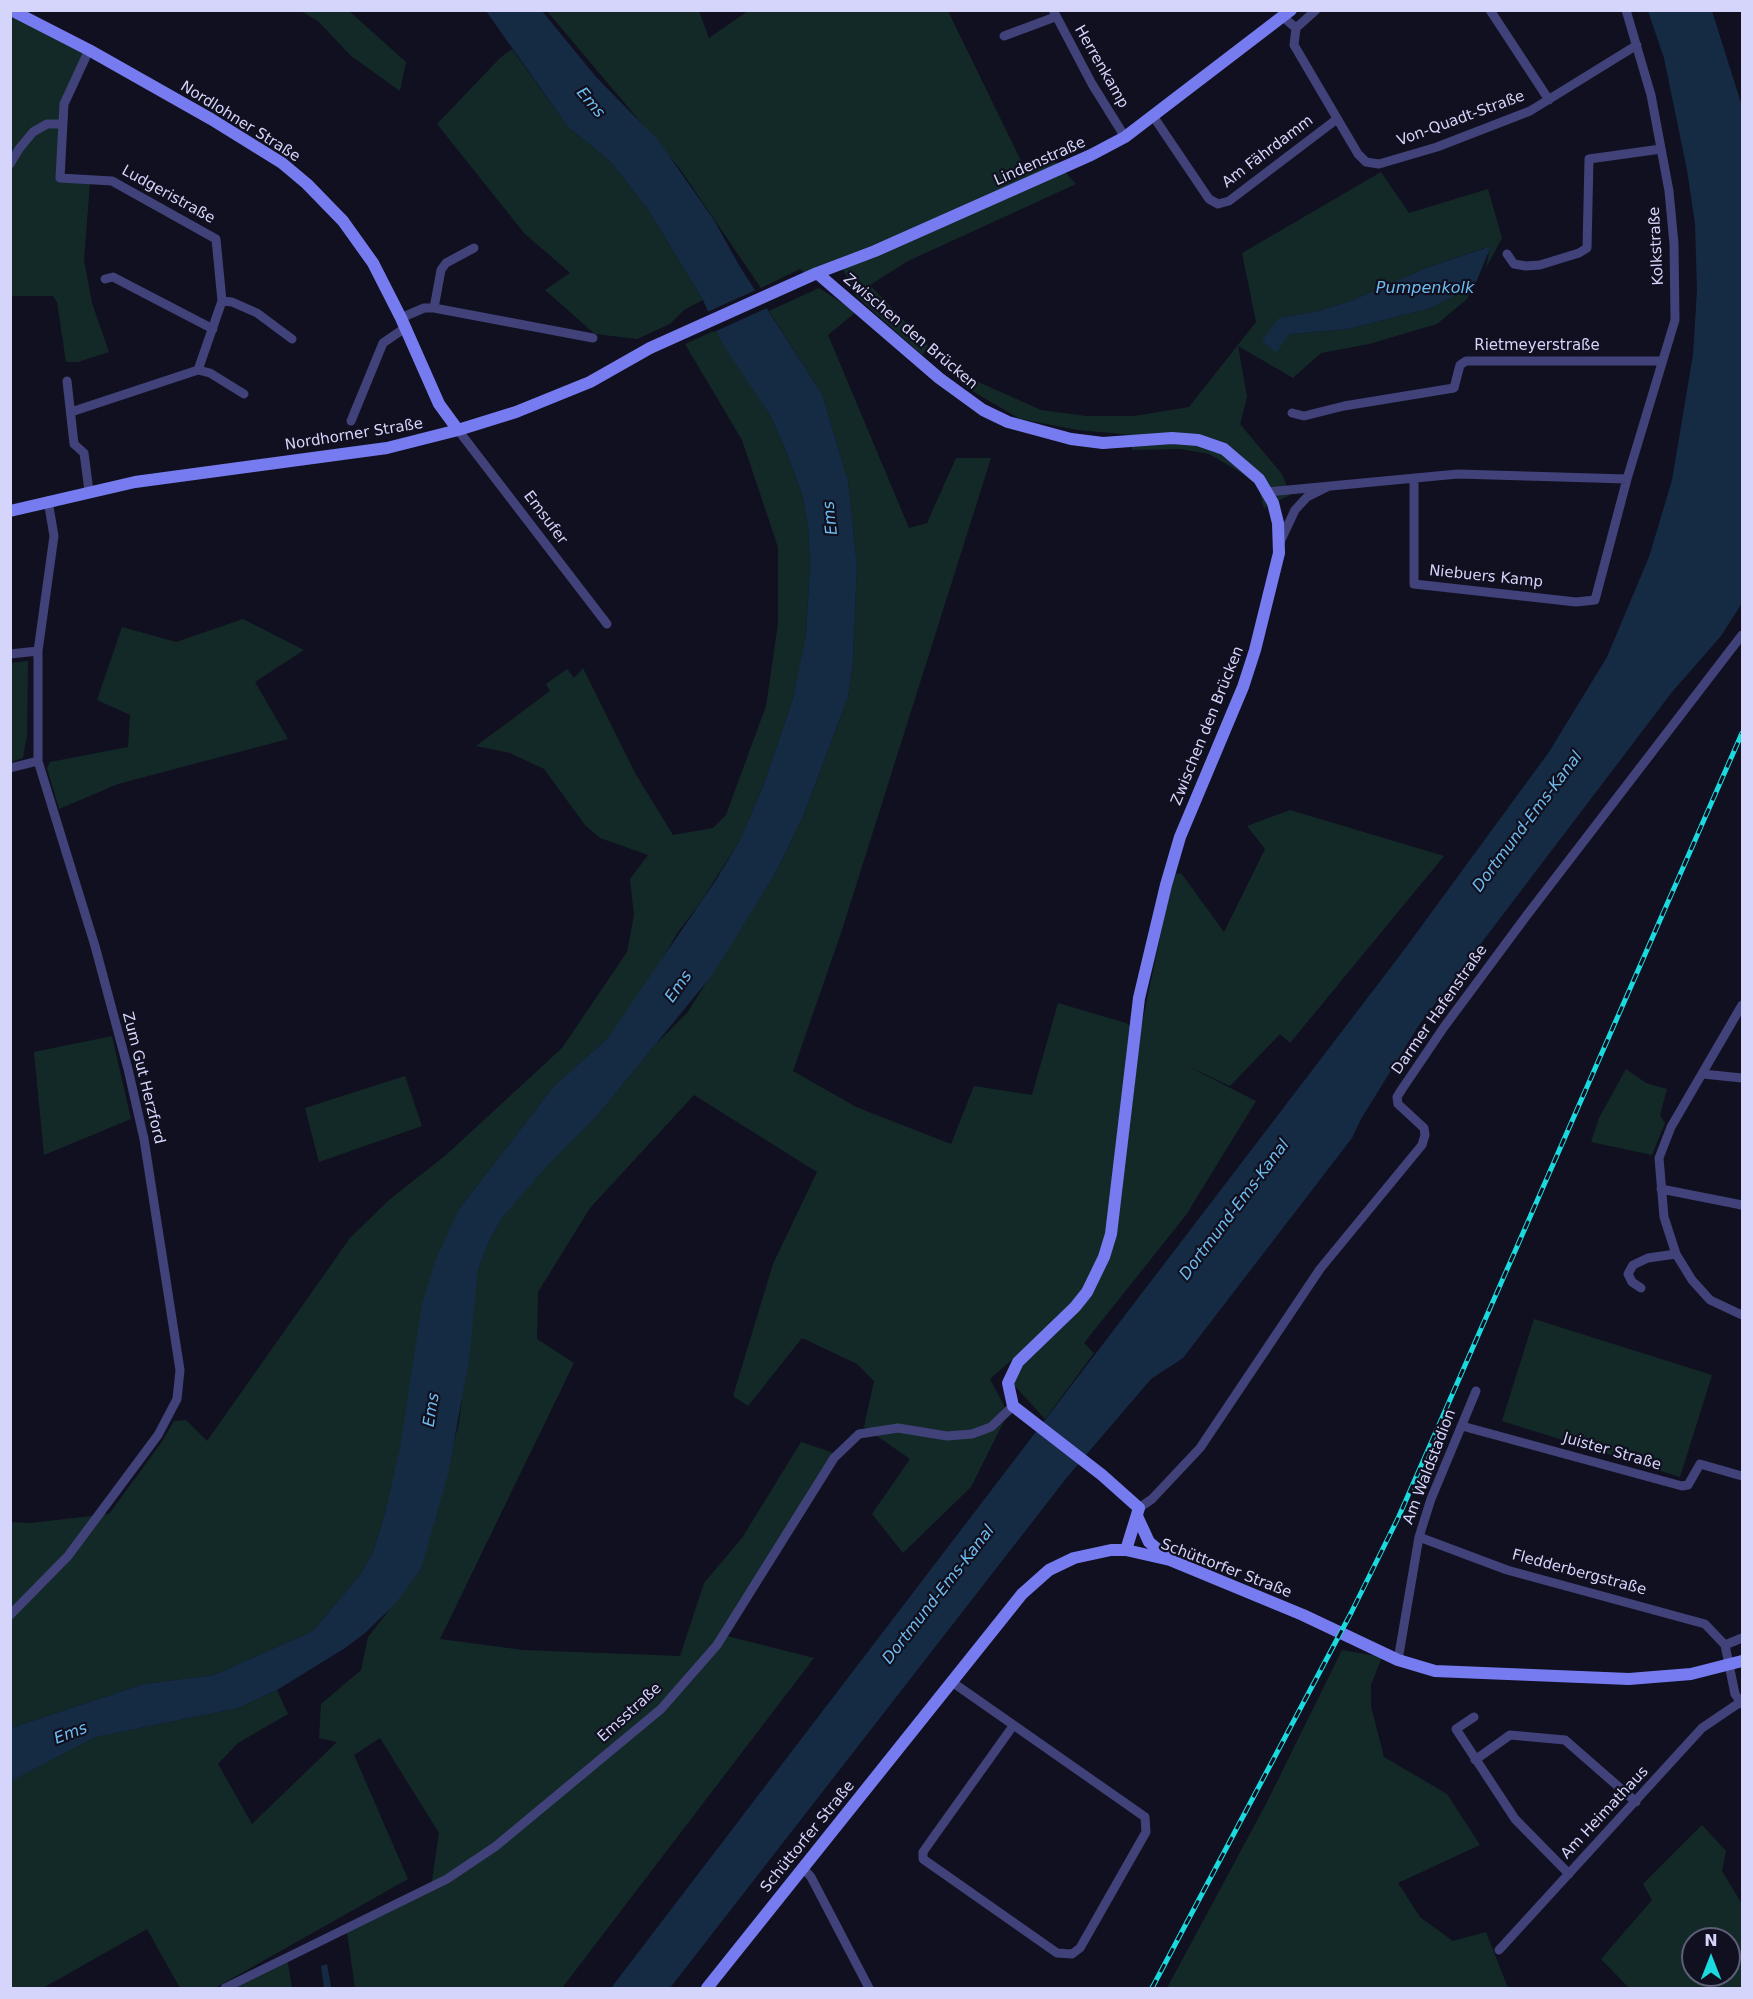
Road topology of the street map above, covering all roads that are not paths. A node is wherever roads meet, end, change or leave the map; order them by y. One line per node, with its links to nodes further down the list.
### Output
1 (10, 10): 10 (main road, Nordlohner Straße)
2 (1316, 10): 7 (street)
3 (1490, 10): 11 (street)
4 (1626, 10): 9 (street, Kolkstraße)
5 (1054, 14): 8 (street); 15 (street, Herrenkamp)
6 (1287, 14): 7 (street, Lindenstraße); 12 (main road, Lindenstraße)
7 (1296, 28): 13 (street, Von-Quadt-Straße)
8 (1004, 36)
9 (1637, 45): 11 (street, Von-Quadt-Straße); 16 (street, Kolkstraße)
10 (89, 50): 14 (street); 25 (main road, Nordlohner Straße)
11 (1549, 100): 13 (street, Von-Quadt-Straße)
12 (1153, 116): 13 (street, Am Fährdamm); 15 (main road, Lindenstraße)
13 (1337, 119)
14 (61, 124): 17 (street); 23 (street, Ludgeristraße)
15 (1125, 137): 20 (main road, Lindenstraße)
16 (1661, 149): 19 (street); 29 (street, Kolkstraße)
17 (10, 164)
18 (474, 248): 24 (street)
19 (1507, 254)
20 (817, 273): 22 (main road, Lindenstraße); 41 (main road, Zwischen den Brücken)
21 (105, 279): 26 (street)
22 (784, 289): 36 (main road, Nordhorner Straße)
23 (222, 301): 26 (street, Ludgeristraße); 28 (street)
24 (434, 308): 25 (street); 27 (street)
25 (403, 323): 35 (street); 36 (main road, Nordlohner Straße)
26 (213, 329): 30 (street, Ludgeristraße)
27 (593, 338)
28 (292, 339)
29 (1661, 361): 34 (street, Rietmeyerstraße); 38 (street, Kolkstraße)
30 (198, 370): 32 (street); 33 (street)
31 (67, 381): 33 (street)
32 (244, 394)
33 (71, 412): 40 (street)
34 (1292, 413)
35 (351, 421)
36 (458, 430): 40 (main road, Nordhorner Straße); 46 (street, Emsufer)
37 (1414, 477): 38 (street); 39 (street); 45 (street, Niebuers Kamp)
38 (1627, 479): 45 (street, Kolkstraße)
39 (1333, 484): 41 (street); 44 (street)
40 (89, 491): 42 (main road, Nordhorner Straße)
41 (1267, 492): 44 (main road, Zwischen den Brücken)
42 (48, 501): 43 (main road, Nordhorner Straße); 48 (street, Zum Gut Herzford)
43 (10, 511)
44 (1280, 542): 61 (main road, Zwischen den Brücken)
45 (1589, 602)
46 (607, 624)
47 (1743, 635): 64 (street, Darmer Hafenstraße)
48 (38, 651): 49 (street); 50 (street, Zum Gut Herzford)
49 (10, 654)
50 (38, 761): 51 (street); 68 (street, Zum Gut Herzford)
51 (10, 768)
52 (1743, 1005): 53 (street)
53 (1703, 1074): 54 (street); 55 (street)
54 (1743, 1078)
55 (1661, 1189): 56 (street); 57 (street)
56 (1743, 1205)
57 (1676, 1254): 58 (street); 59 (street)
58 (1641, 1288)
59 (1743, 1315)
60 (1476, 1391): 62 (street, Am Waldstadion)
61 (1013, 1406): 64 (main road); 83 (street, Emsstraße)
62 (1462, 1426): 63 (street, Juister Straße); 65 (street, Am Waldstadion)
63 (1743, 1476)
64 (1138, 1512): 66 (main road); 67 (main road)
65 (1419, 1537): 70 (street, Fledderbergstraße); 71 (street, Am Waldstadion)
66 (1126, 1550): 67 (main road, Schüttorfer Straße); 74 (main road, Schüttorfer Straße)
67 (1170, 1560): 71 (main road, Schüttorfer Straße)
68 (10, 1615)
69 (1743, 1638): 70 (street)
70 (1725, 1645): 73 (street)
71 (1398, 1660): 73 (main road, Schüttorfer Straße)
72 (1743, 1661): 73 (main road, Schüttorfer Straße)
73 (1730, 1665): 75 (street)
74 (952, 1682): 77 (street); 80 (main road, Schüttorfer Straße)
75 (1741, 1704): 79 (street, Am Heimathaus)
76 (1474, 1717): 78 (street)
77 (1013, 1726): 77 (street)
78 (1475, 1760): 79 (street); 81 (street)
79 (1636, 1802): 81 (street, Am Heimathaus)
80 (802, 1867): 84 (main road, Schüttorfer Straße); 85 (street)
81 (1569, 1874): 82 (street, Am Heimathaus)
82 (1499, 1950)
83 (225, 1989)
84 (707, 1989)
85 (869, 1989)

